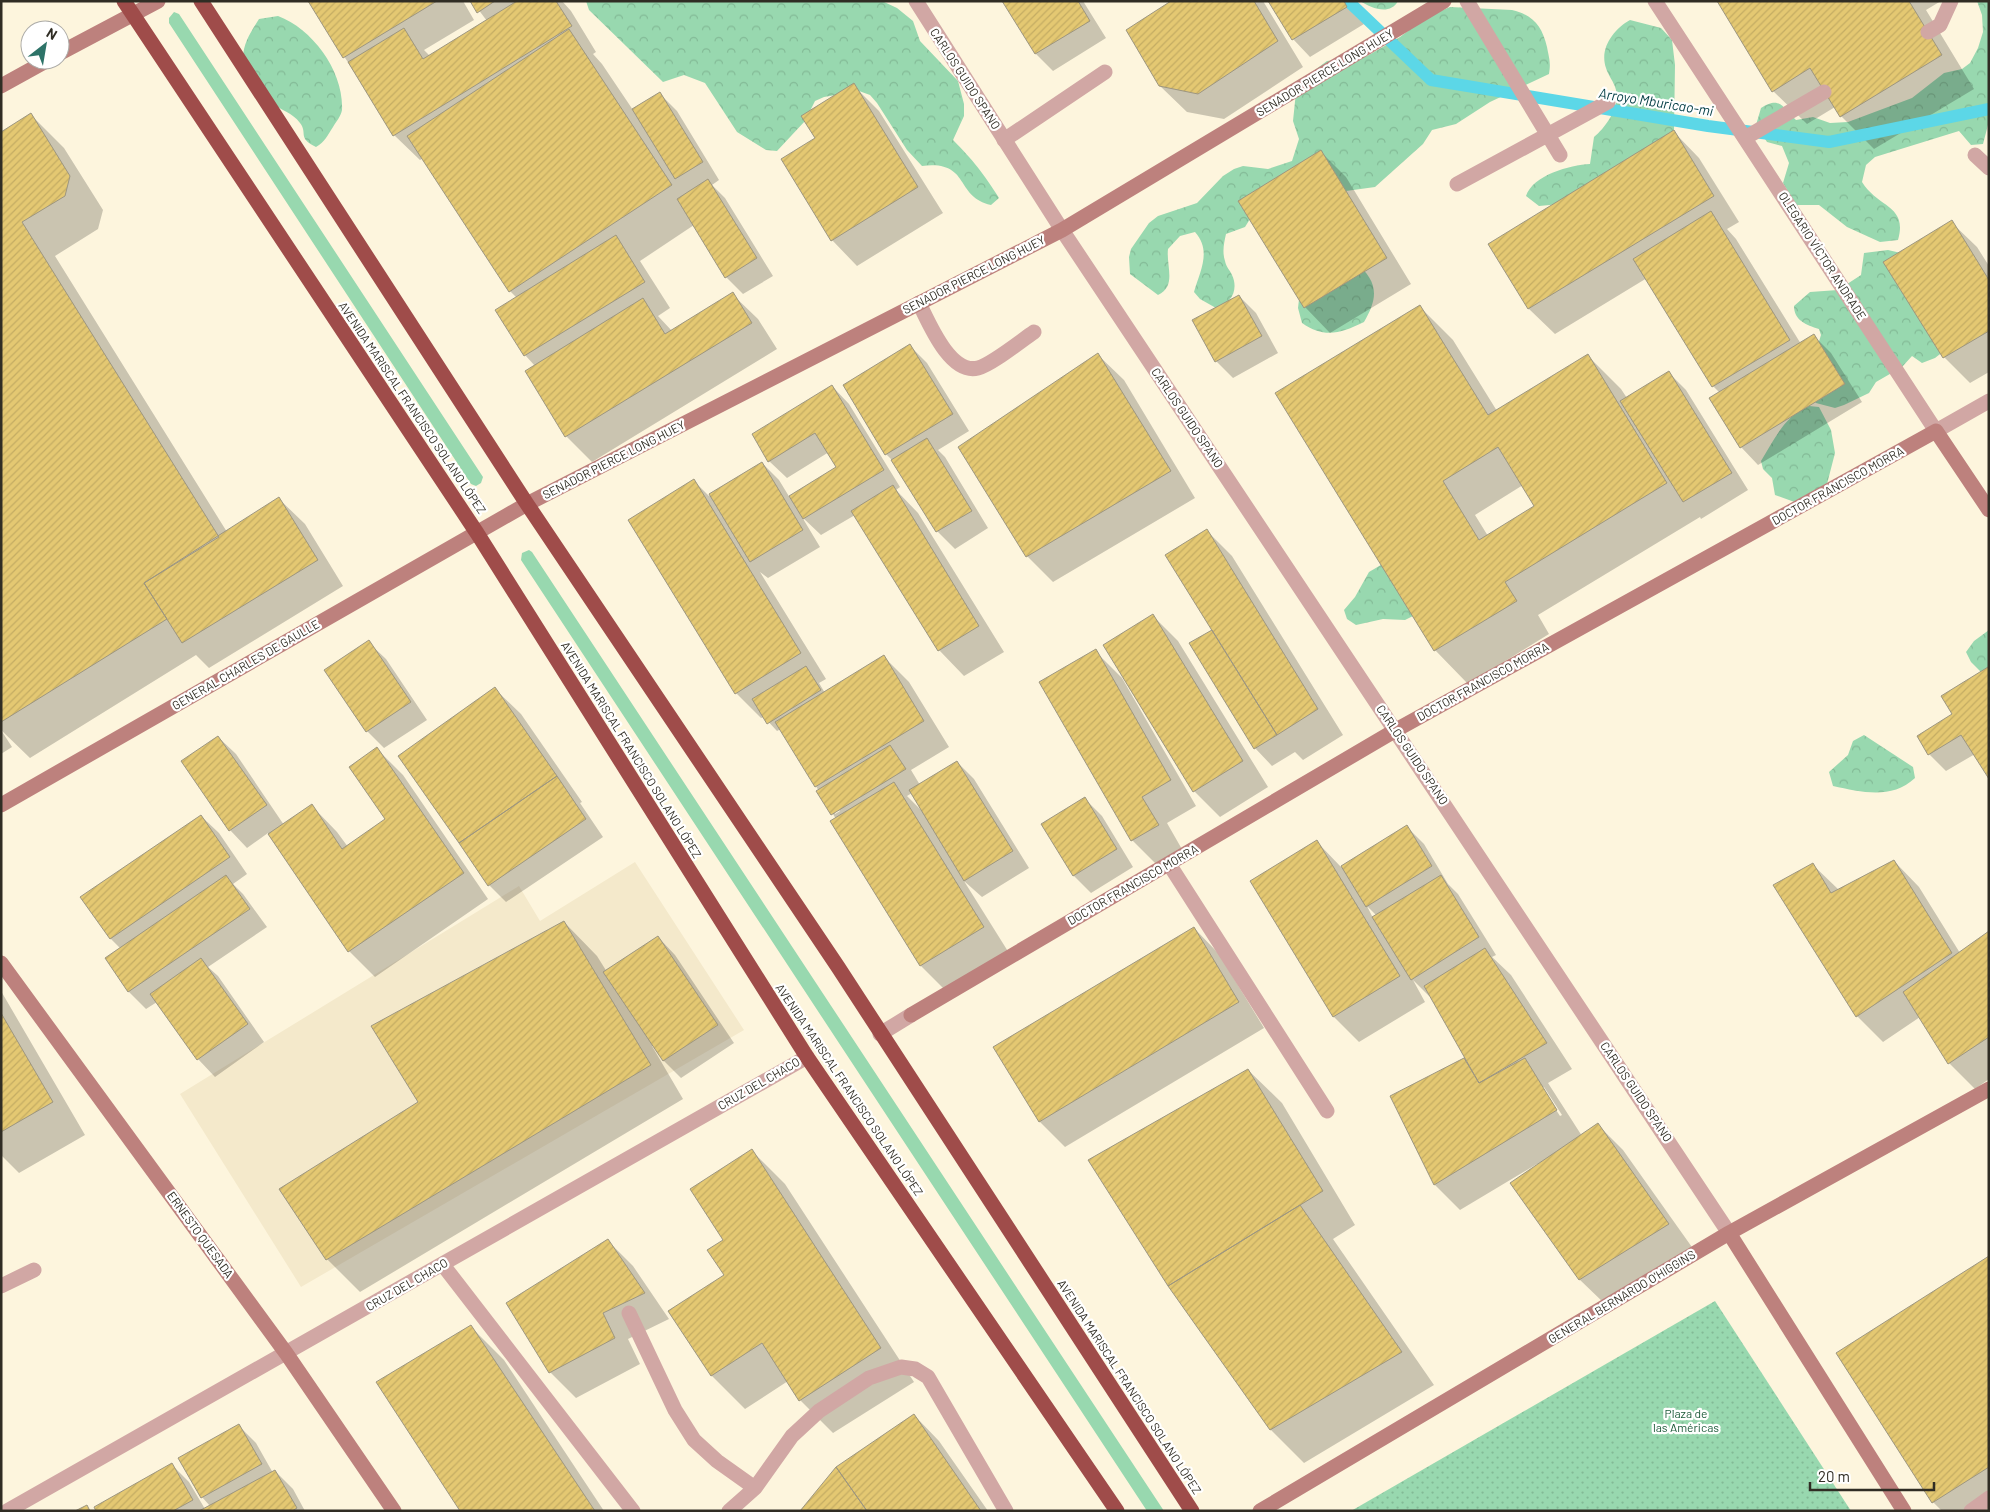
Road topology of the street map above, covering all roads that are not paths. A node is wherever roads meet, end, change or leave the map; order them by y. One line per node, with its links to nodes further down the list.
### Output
1 (124, 1): 9 (highway, AVENIDA MARISCAL FRANCISCO SOLANO LÓPEZ)
2 (201, 1): 29 (highway, AVENIDA MARISCAL FRANCISCO SOLANO LÓPEZ)
3 (916, 1): 19 (street, CARLOS GUIDO SPANO)
4 (1444, 1): 24 (street, SENADOR PIERCE LONG HUEY)
5 (1467, 1): 17 (street)
6 (1655, 1): 18 (street, OLEGARIO VÍCTOR ANDRADE)
7 (1951, 1): 10 (street)
8 (153, 4): 9 (street)
9 (132, 14): 11 (street); 31 (highway, AVENIDA MARISCAL FRANCISCO SOLANO LÓPEZ)
10 (1928, 32)
11 (70, 48)
12 (30, 70): 14 (street)
13 (1105, 72): 19 (street)
14 (1, 86)
15 (1824, 92): 18 (street)
16 (1608, 102): 17 (street)
17 (1547, 134): 20 (street); 23 (street)
18 (1745, 138): 28 (street, OLEGARIO VÍCTOR ANDRADE)
19 (1004, 140): 24 (street, CARLOS GUIDO SPANO)
20 (1560, 155)
21 (1975, 155): 22 (street)
22 (1989, 168)
23 (1456, 184)
24 (1062, 230): 25 (street, SENADOR PIERCE LONG HUEY); 32 (street, CARLOS GUIDO SPANO)
25 (919, 303): 26 (street); 29 (street, SENADOR PIERCE LONG HUEY)
26 (1034, 332)
27 (1989, 401): 28 (street, DOCTOR FRANCISCO MORRA)
28 (1936, 431): 30 (street, OLEGARIO VÍCTOR ANDRADE); 32 (street, DOCTOR FRANCISCO MORRA)
29 (527, 504): 31 (street, SENADOR PIERCE LONG HUEY); 36 (highway, AVENIDA MARISCAL FRANCISCO SOLANO LÓPEZ)
30 (1989, 510)
31 (484, 529): 33 (street, GENERAL CHARLES DE GAULLE); 37 (highway, AVENIDA MARISCAL FRANCISCO SOLANO LÓPEZ)
32 (1396, 730): 34 (street, DOCTOR FRANCISCO MORRA); 40 (street, CARLOS GUIDO SPANO)
33 (1, 805)
34 (1169, 864): 36 (street, DOCTOR FRANCISCO MORRA); 39 (street)
35 (1, 963): 45 (street, ERNESTO QUESADA)
36 (880, 1034): 54 (highway, AVENIDA MARISCAL FRANCISCO SOLANO LÓPEZ)
37 (806, 1057): 41 (street, CRUZ DEL CHACO); 53 (highway, AVENIDA MARISCAL FRANCISCO SOLANO LÓPEZ)
38 (1989, 1089): 40 (street, GENERAL BERNARDO O'HIGGINS)
39 (1327, 1111)
40 (1729, 1233): 55 (street, GENERAL BERNARDO O'HIGGINS); 56 (street, CARLOS GUIDO SPANO)
41 (443, 1265): 45 (street, CRUZ DEL CHACO); 50 (street)
42 (34, 1270): 43 (street)
43 (1, 1286)
44 (629, 1313): 46 (street)
45 (286, 1354): 48 (street, CRUZ DEL CHACO); 49 (street, ERNESTO QUESADA)
46 (755, 1488): 51 (street); 52 (street)
47 (1989, 1498): 57 (street)
48 (7, 1511)
49 (394, 1511)
50 (633, 1511)
51 (729, 1511)
52 (1006, 1511)
53 (1117, 1511)
54 (1192, 1511)
55 (1260, 1511)
56 (1904, 1511)
57 (1971, 1511)

